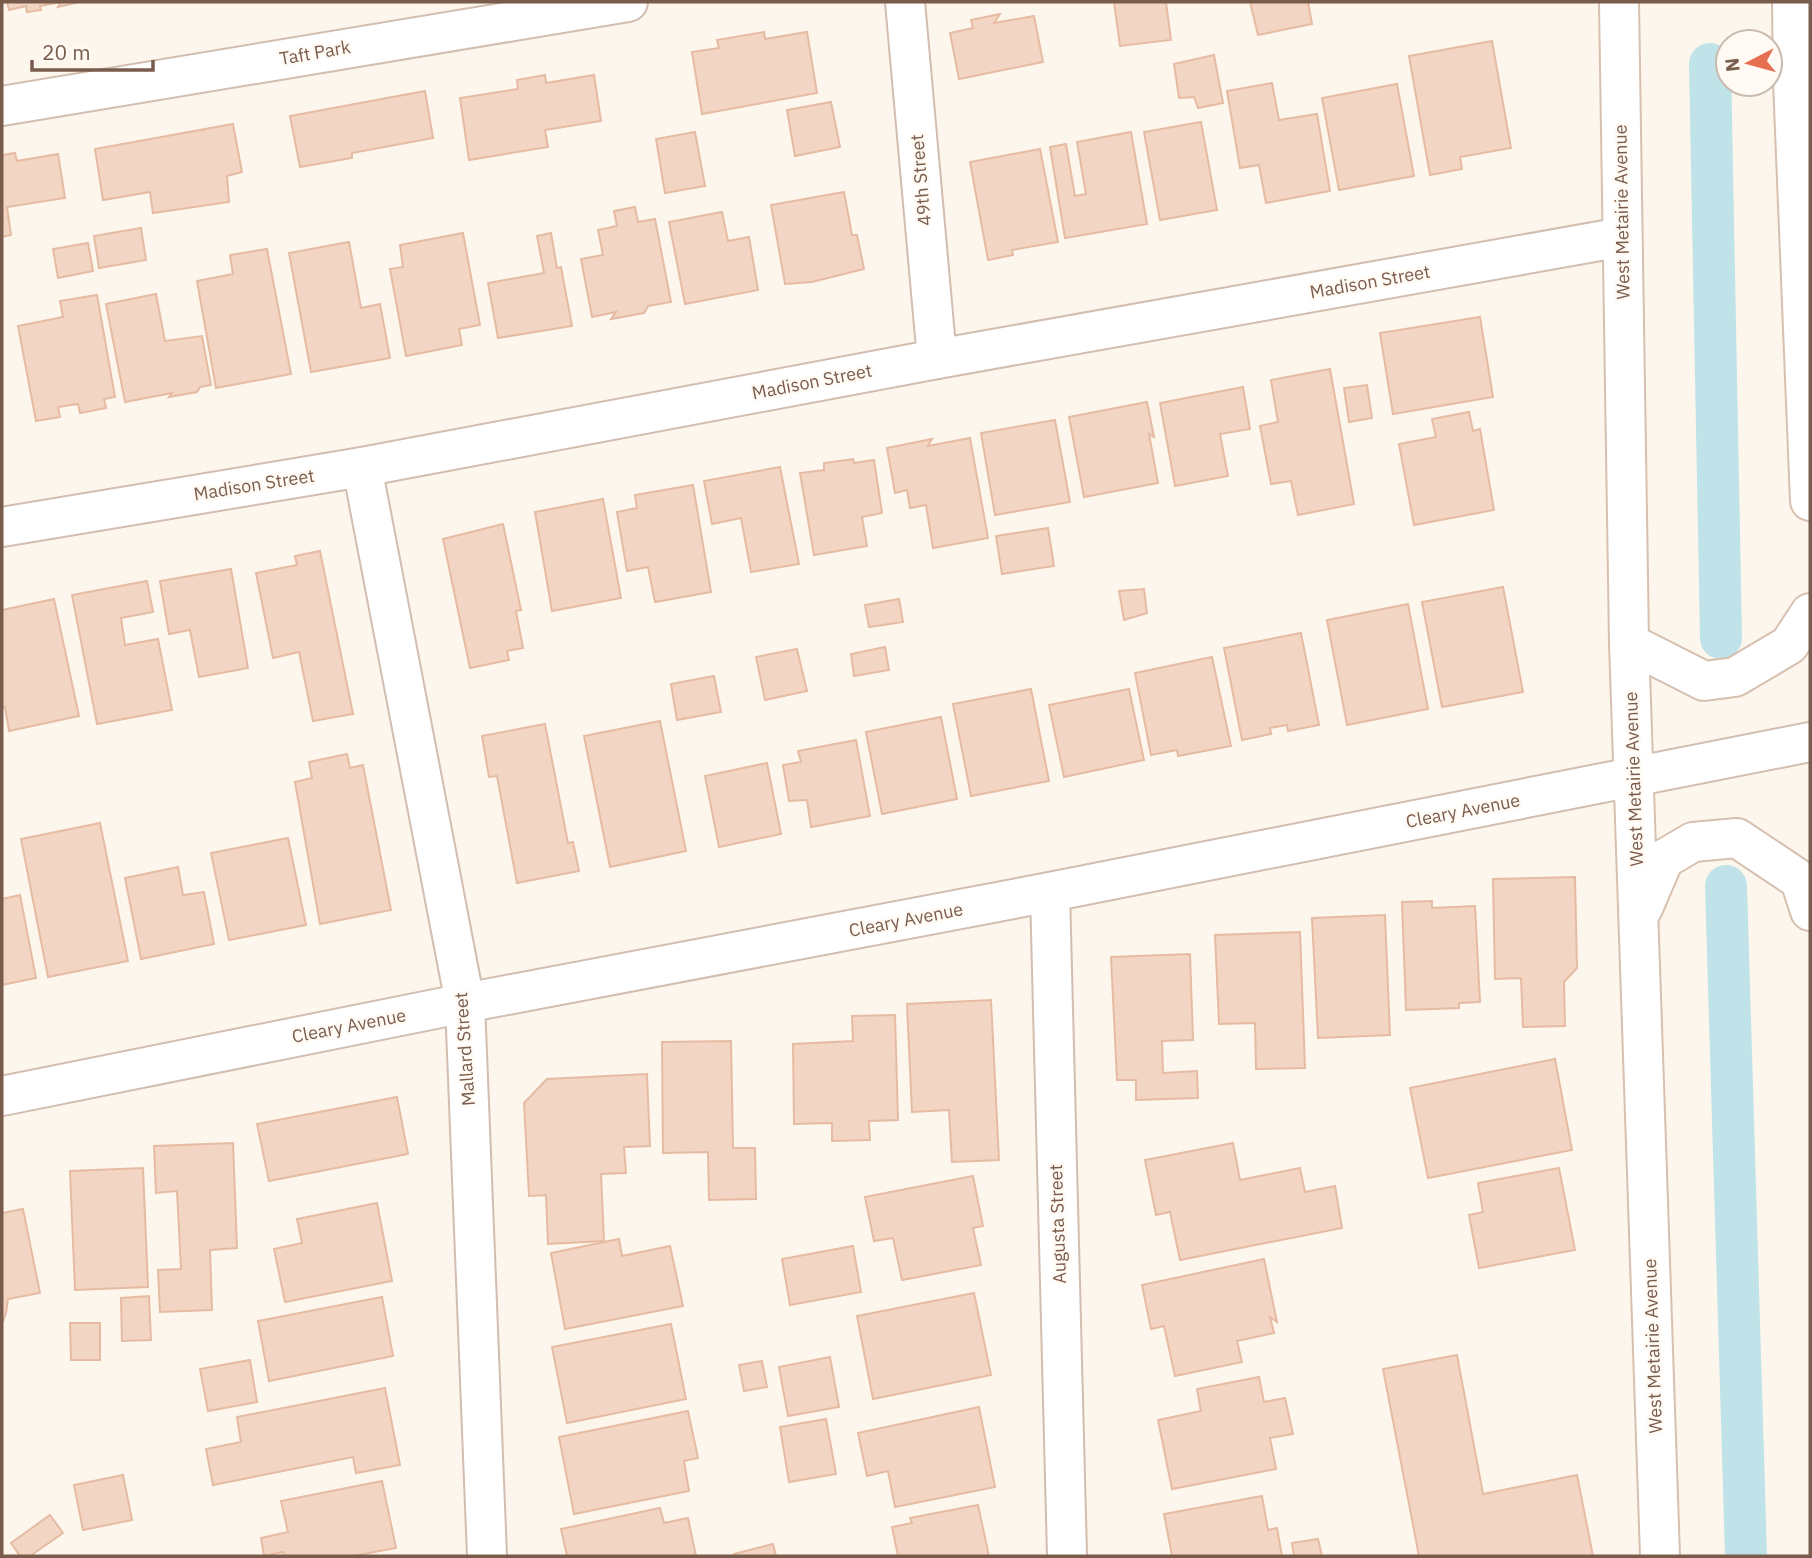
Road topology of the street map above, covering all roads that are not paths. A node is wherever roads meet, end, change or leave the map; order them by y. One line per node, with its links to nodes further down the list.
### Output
1 (628, 2): 9 (street, Taft Park)
2 (905, 2): 12 (street, 49th Street)
3 (1619, 2): 7 (street, West Metairie Avenue)
4 (1637, 2): 7 (street)
5 (1765, 2): 8 (street)
6 (1792, 2): 8 (street)
7 (1619, 50): 10 (street, West Metairie Avenue)
8 (1793, 81): 11 (street)
9 (2, 106)
10 (1622, 237): 12 (street, Madison Street); 17 (street, West Metairie Avenue)
11 (1806, 322): 14 (street)
12 (937, 359): 13 (street, Madison Street)
13 (362, 467): 15 (street, Madison Street); 23 (street, Mallard Street)
14 (1810, 501)
15 (2, 527)
16 (1810, 613): 17 (street)
17 (1629, 643): 19 (street, West Metairie Avenue)
18 (1810, 742): 19 (street, Cleary Avenue)
19 (1633, 777): 20 (street, Cleary Avenue); 22 (street, West Metairie Avenue)
20 (1050, 892): 23 (street, Cleary Avenue); 26 (street, Augusta Street)
21 (1810, 911): 22 (street)
22 (1638, 919): 27 (street, West Metairie Avenue)
23 (464, 1003): 24 (street, Cleary Avenue); 25 (street, Mallard Street)
24 (2, 1096)
25 (487, 1556)
26 (1067, 1556)
27 (1660, 1556)

